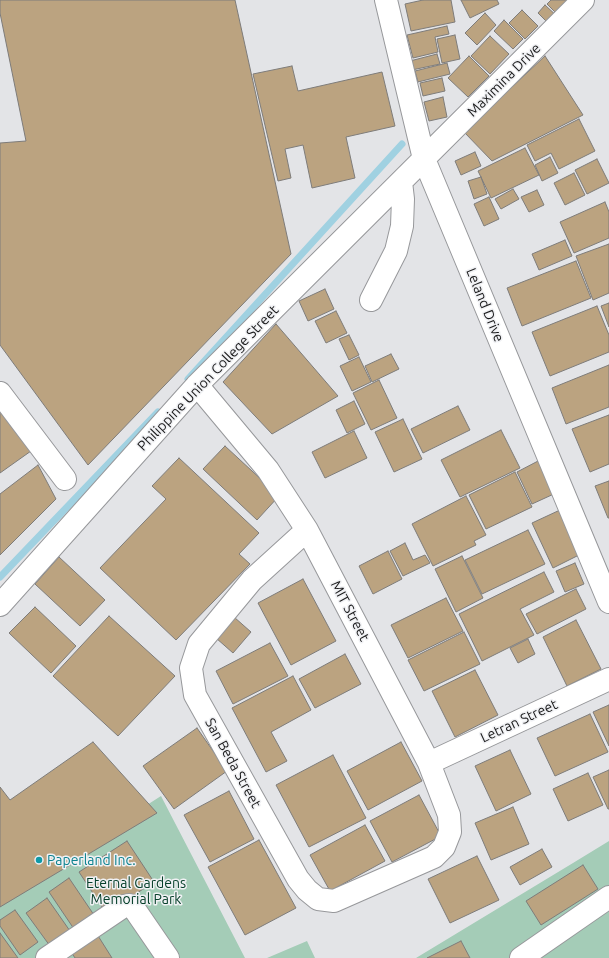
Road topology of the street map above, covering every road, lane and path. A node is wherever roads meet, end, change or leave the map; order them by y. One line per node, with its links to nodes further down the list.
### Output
1 (386, 0): 3 (street, Leland Drive)
2 (582, 1): 3 (street, Maximina Drive)
3 (424, 159): 4 (street, Philippine Union College Street); 10 (street, Leland Drive)
4 (401, 182): 5 (street); 6 (street, Philippine Union College Street)
5 (371, 300)
6 (197, 385): 9 (street, MIT Street); 11 (street, Philippine Union College Street)
7 (0, 393): 8 (street)
8 (65, 479)
9 (307, 530): 13 (street, MIT Street); 14 (street, San Beda Street)
10 (609, 602)
11 (0, 605)
12 (609, 680): 13 (street, Letran Street)
13 (429, 763): 14 (street, MIT Street)
14 (434, 857)
15 (609, 897): 18 (street)
16 (47, 958): 17 (street)
17 (168, 958)
18 (521, 958)

